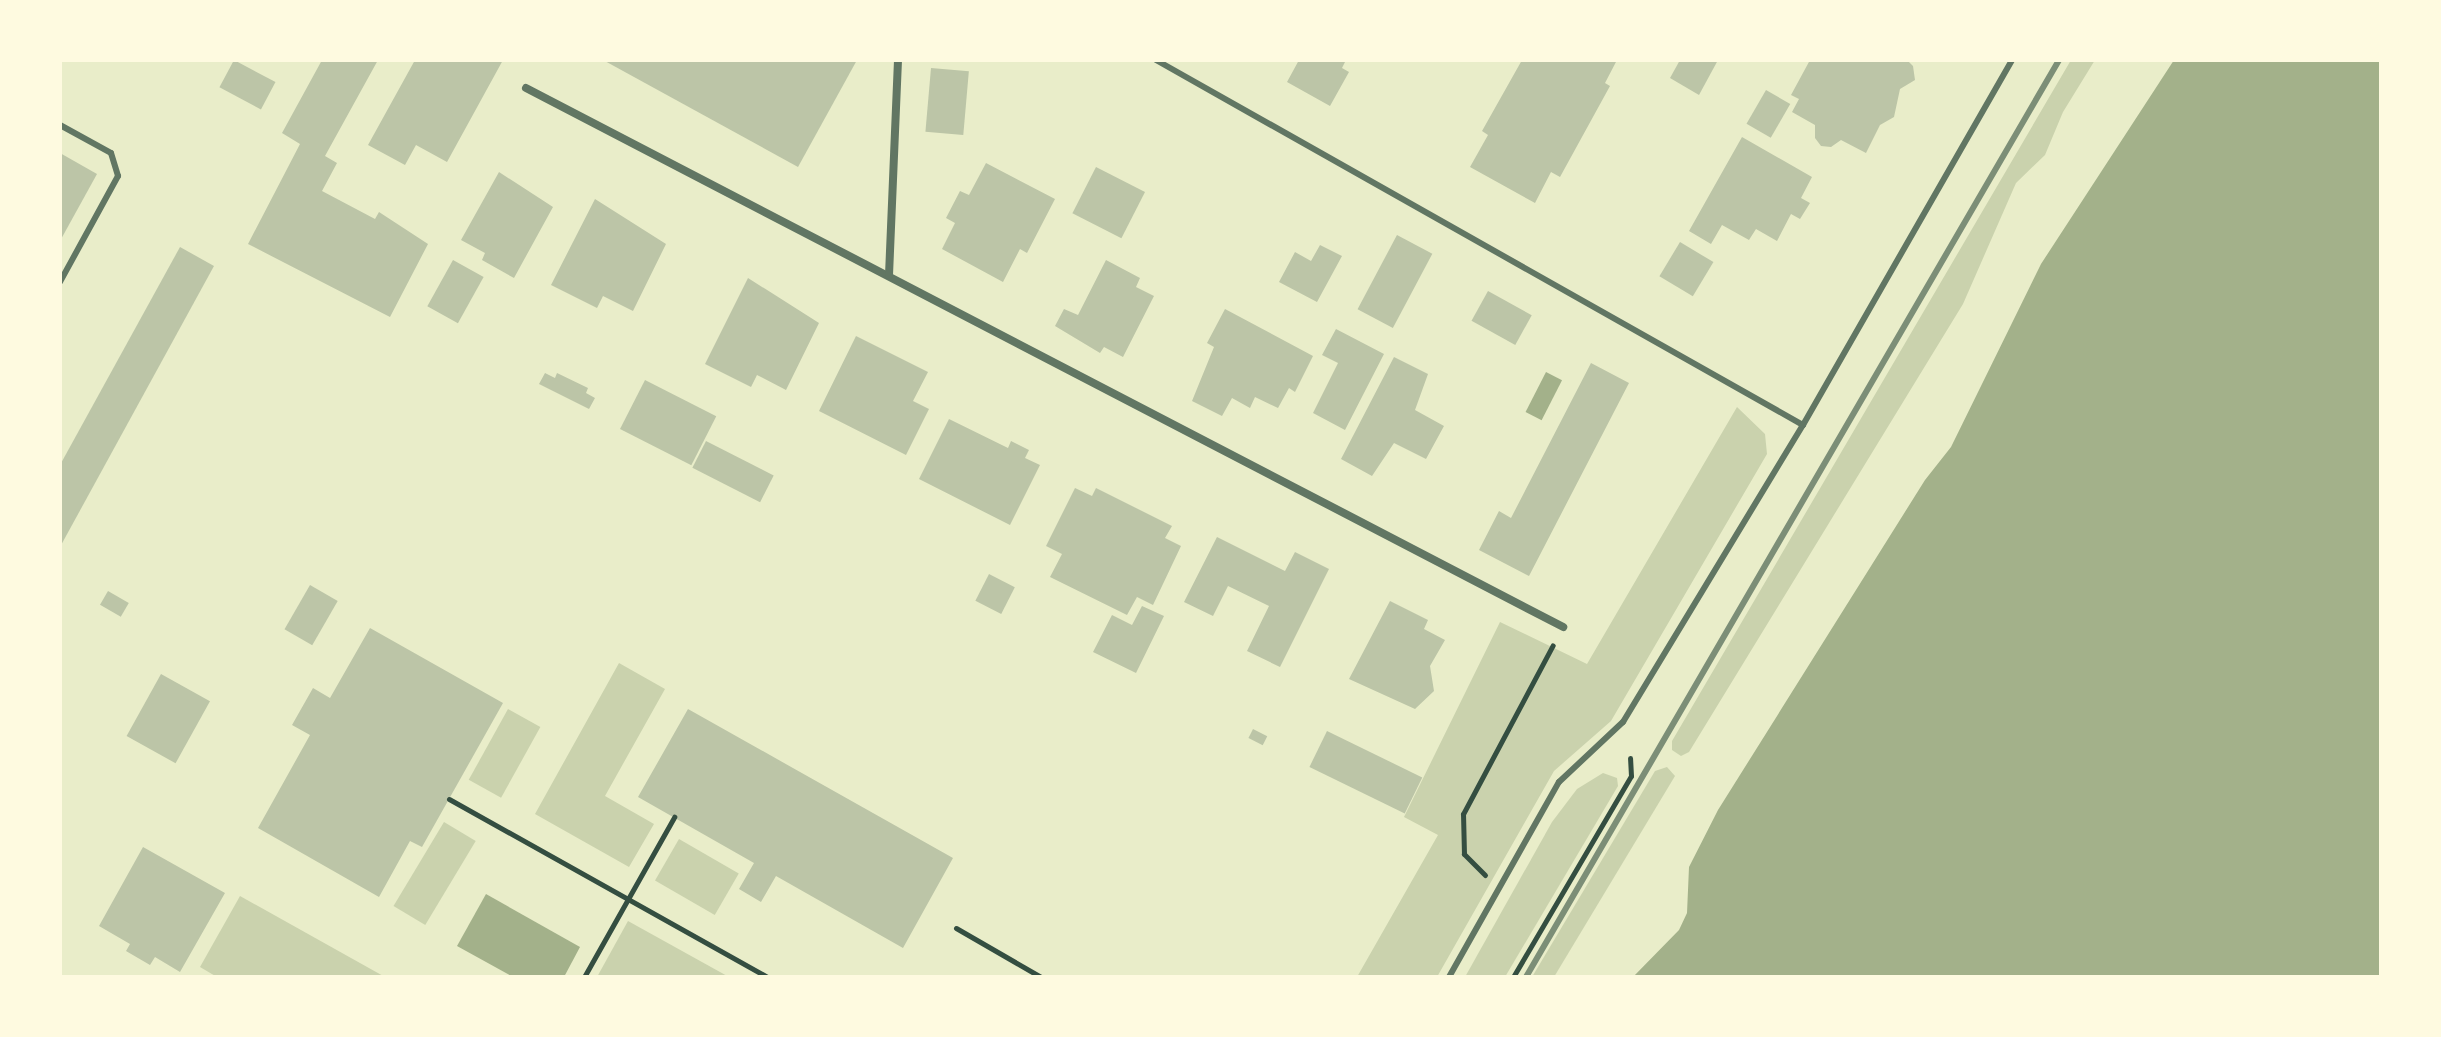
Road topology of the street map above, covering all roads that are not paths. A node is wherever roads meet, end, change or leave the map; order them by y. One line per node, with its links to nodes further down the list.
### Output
1 (898, 60): 6 (street)
2 (1156, 60): 8 (lane)
3 (2012, 60): 8 (lane)
4 (526, 88): 6 (street)
5 (60, 125): 7 (lane)
6 (889, 275): 9 (street)
7 (60, 282)
8 (1803, 425): 10 (lane)
9 (1563, 627)
10 (1449, 977)

